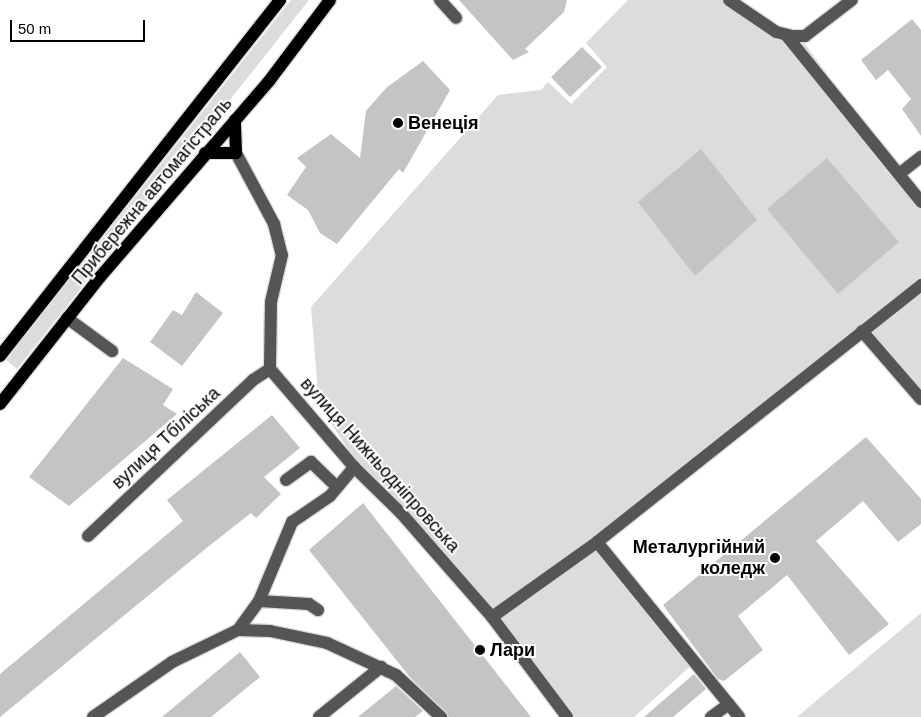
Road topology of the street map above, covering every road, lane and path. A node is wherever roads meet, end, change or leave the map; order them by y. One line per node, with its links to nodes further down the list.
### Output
1 (280, 0): 18 (main road, Прибережна автомагістраль)
2 (330, 0): 8 (main road, Прибережна автомагістраль)
3 (440, 0): 6 (street)
4 (729, 0): 7 (street)
5 (852, 0): 7 (street)
6 (456, 18)
7 (786, 35): 12 (street)
8 (235, 120): 9 (main road, Прибережна автомагістраль); 10 (main road)
9 (205, 153): 10 (main road); 15 (main road, Прибережна автомагістраль)
10 (236, 153): 19 (street)
11 (921, 156): 12 (street)
12 (899, 174): 13 (street)
13 (921, 202)
14 (921, 285): 16 (street)
15 (67, 318): 17 (street); 20 (main road, Прибережна автомагістраль)
16 (862, 331): 21 (street); 26 (street)
17 (112, 351)
18 (0, 356)
19 (270, 369): 22 (street, вулиця Нижньодніпровська); 25 (street, вулиця Тбіліська)
20 (2, 399)
21 (921, 399)
22 (354, 468): 24 (street); 29 (street, вулиця Нижньодніпровська)
23 (286, 480): 24 (street)
24 (337, 486): 27 (street)
25 (88, 536)
26 (597, 542): 29 (street); 32 (street)
27 (259, 601): 28 (street); 30 (street)
28 (318, 610)
29 (492, 617): 36 (street, вулиця Нижньодніпровська)
30 (238, 630): 31 (street); 33 (street)
31 (381, 667): 34 (street); 35 (street)
32 (729, 704): 37 (street); 38 (street)
33 (93, 717)
34 (319, 717)
35 (442, 717)
36 (567, 717)
37 (712, 717)
38 (739, 717)

